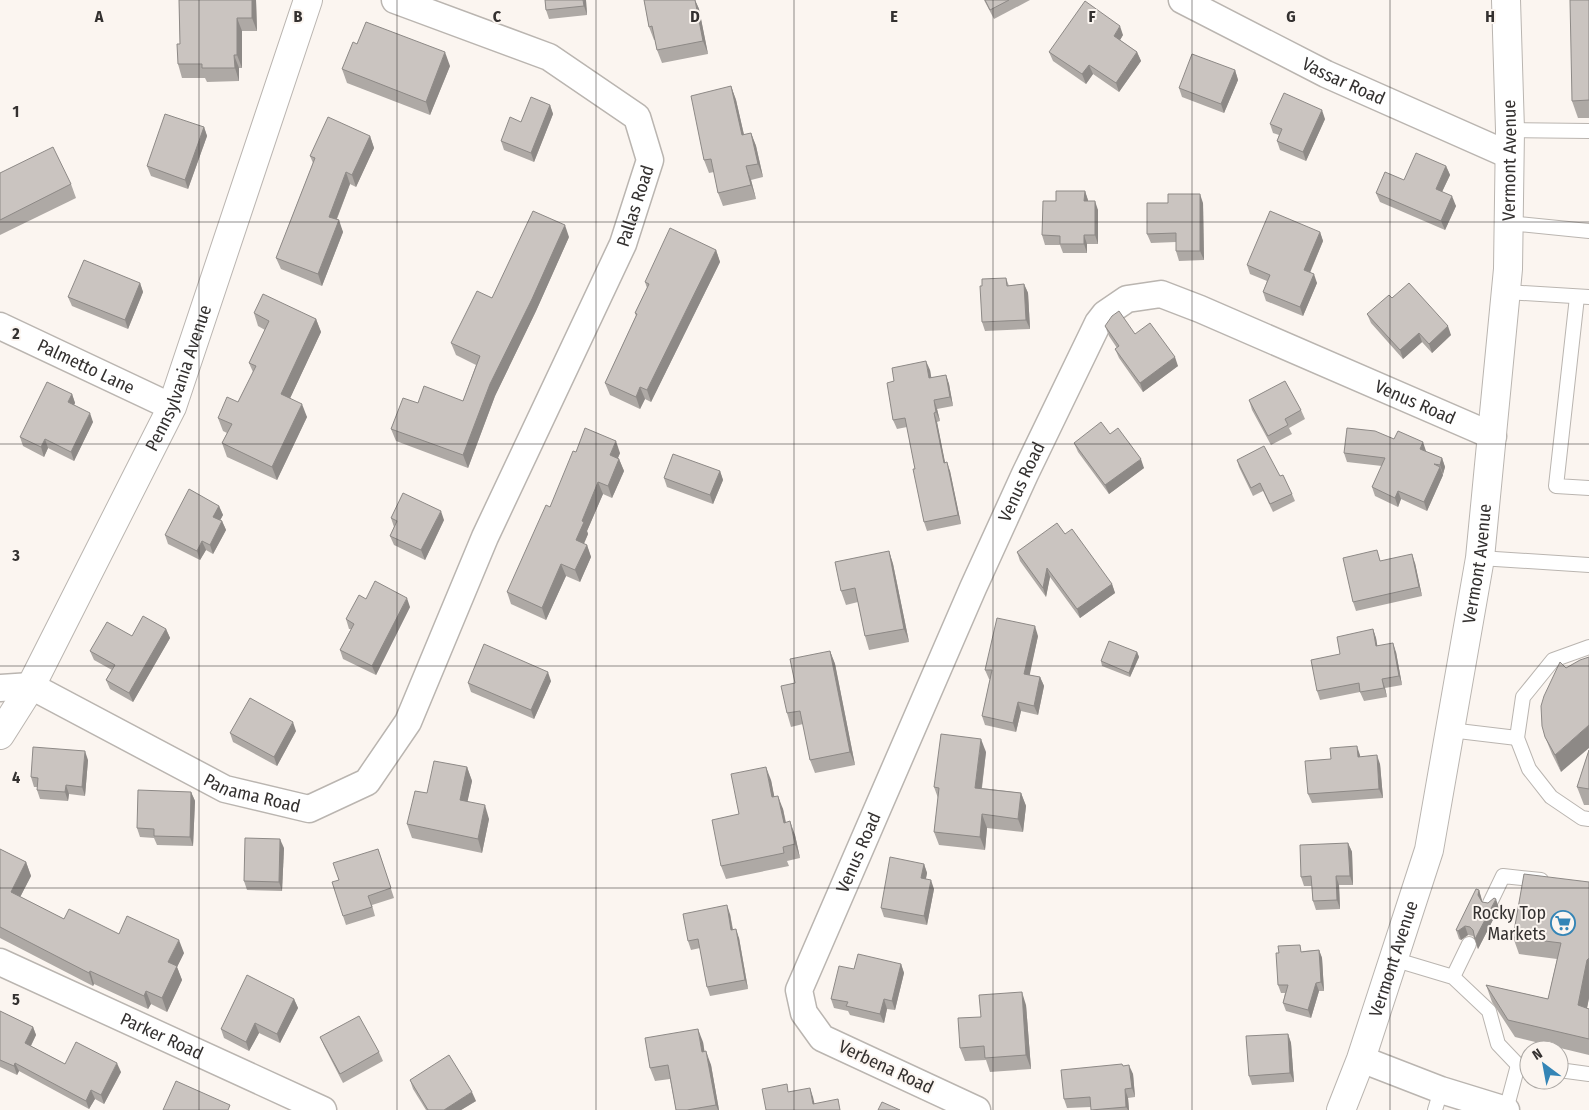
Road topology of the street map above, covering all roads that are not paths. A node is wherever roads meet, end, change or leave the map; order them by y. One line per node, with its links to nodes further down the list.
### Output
1 (308, 0): 12 (street, Pennsylvania Avenue)
2 (396, 0): 15 (street, Pallas Road)
3 (1182, 0): 6 (street, Vassar Road)
4 (1506, 0): 6 (street, Vermont Avenue)
5 (1589, 132): 6 (lane)
6 (1510, 143): 7 (street, Vermont Avenue)
7 (1509, 223): 8 (lane); 9 (street, Vermont Avenue)
8 (1589, 232)
9 (1506, 292): 10 (lane); 13 (street, Vermont Avenue)
10 (1583, 297): 14 (lane)
11 (0, 326): 12 (street, Palmetto Lane)
12 (172, 406): 19 (street, Pennsylvania Avenue)
13 (1493, 436): 16 (street, Vermont Avenue); 31 (street, Venus Road)
14 (1589, 488)
15 (485, 537): 19 (street, Panama Road)
16 (1480, 558): 17 (lane); 21 (street, Vermont Avenue)
17 (1589, 565)
18 (1589, 647): 23 (lane)
19 (31, 686): 20 (street); 22 (street, Pennsylvania Avenue)
20 (0, 688)
21 (1450, 730): 23 (lane); 28 (street, Vermont Avenue)
22 (0, 735)
23 (1516, 738): 24 (lane)
24 (1589, 818)
25 (1551, 881): 26 (lane)
26 (1490, 903)
27 (1469, 944): 30 (lane)
28 (1393, 960): 30 (lane); 32 (street, Vermont Avenue)
29 (0, 962): 38 (street, Parker Road)
30 (1453, 977): 33 (lane)
31 (822, 1038): 39 (street, Verbena Road)
32 (1361, 1059): 37 (street); 40 (street, Vermont Avenue)
33 (1519, 1062)
34 (1569, 1071): 35 (lane)
35 (1589, 1074)
36 (1519, 1076): 41 (lane)
37 (1438, 1100): 41 (street)
38 (322, 1110)
39 (977, 1110)
40 (1341, 1110)
41 (1506, 1110)

